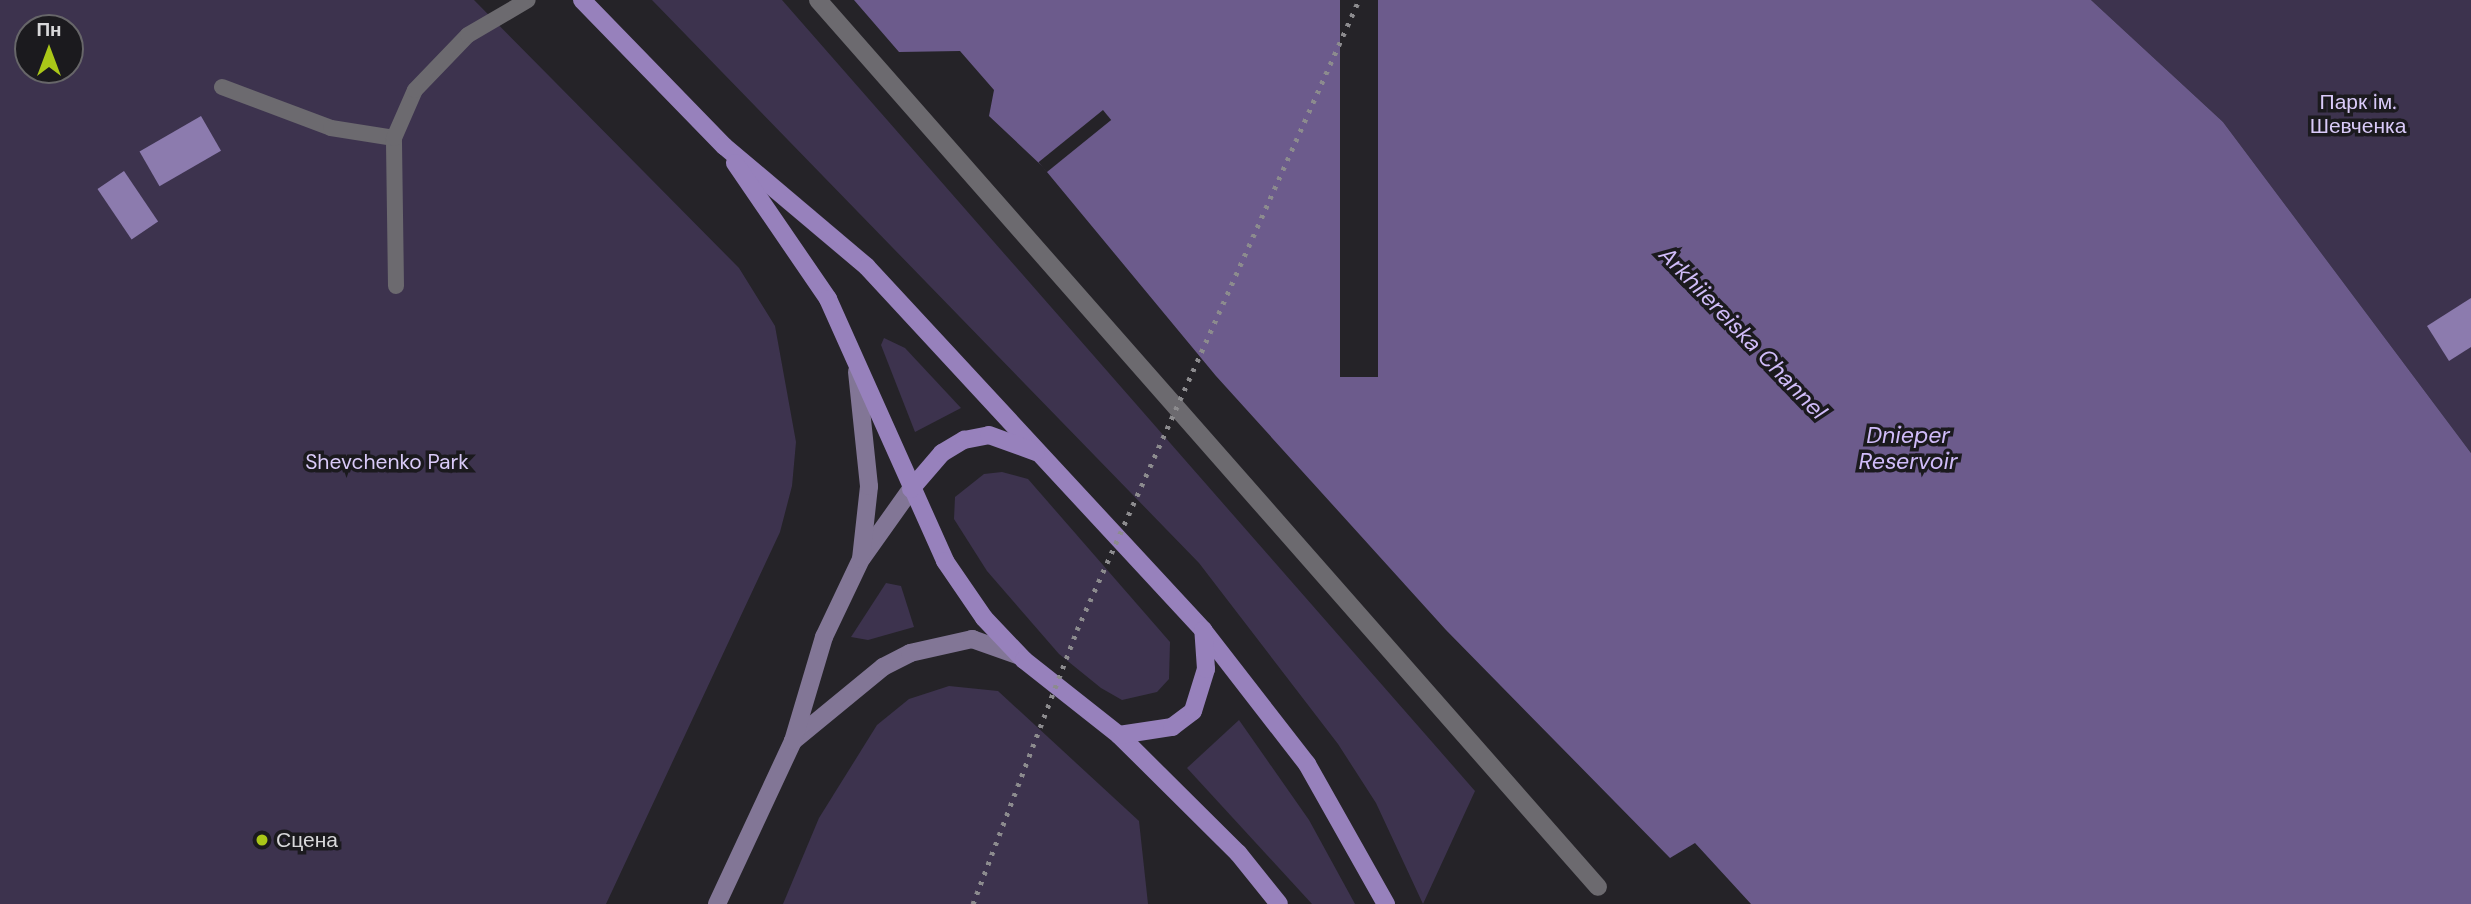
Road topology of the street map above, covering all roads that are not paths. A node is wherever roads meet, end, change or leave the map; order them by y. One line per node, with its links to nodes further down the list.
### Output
1 (528, 0): 5 (lane)
2 (582, 0): 6 (main road)
3 (818, 0): 16 (street)
4 (222, 87): 5 (lane)
5 (394, 138): 7 (lane)
6 (724, 146): 8 (main road); 9 (main road)
7 (396, 286)
8 (856, 362): 10 (main road); 11 (main road)
9 (1046, 457): 10 (main road); 12 (main road)
10 (911, 489): 11 (main road); 13 (main road)
11 (862, 559): 15 (main road)
12 (1203, 630): 14 (main road); 19 (main road)
13 (1024, 660): 14 (main road); 15 (main road)
14 (1119, 735): 18 (main road)
15 (793, 741): 17 (main road)
16 (1598, 887)
17 (717, 904)
18 (1279, 904)
19 (1387, 904)

